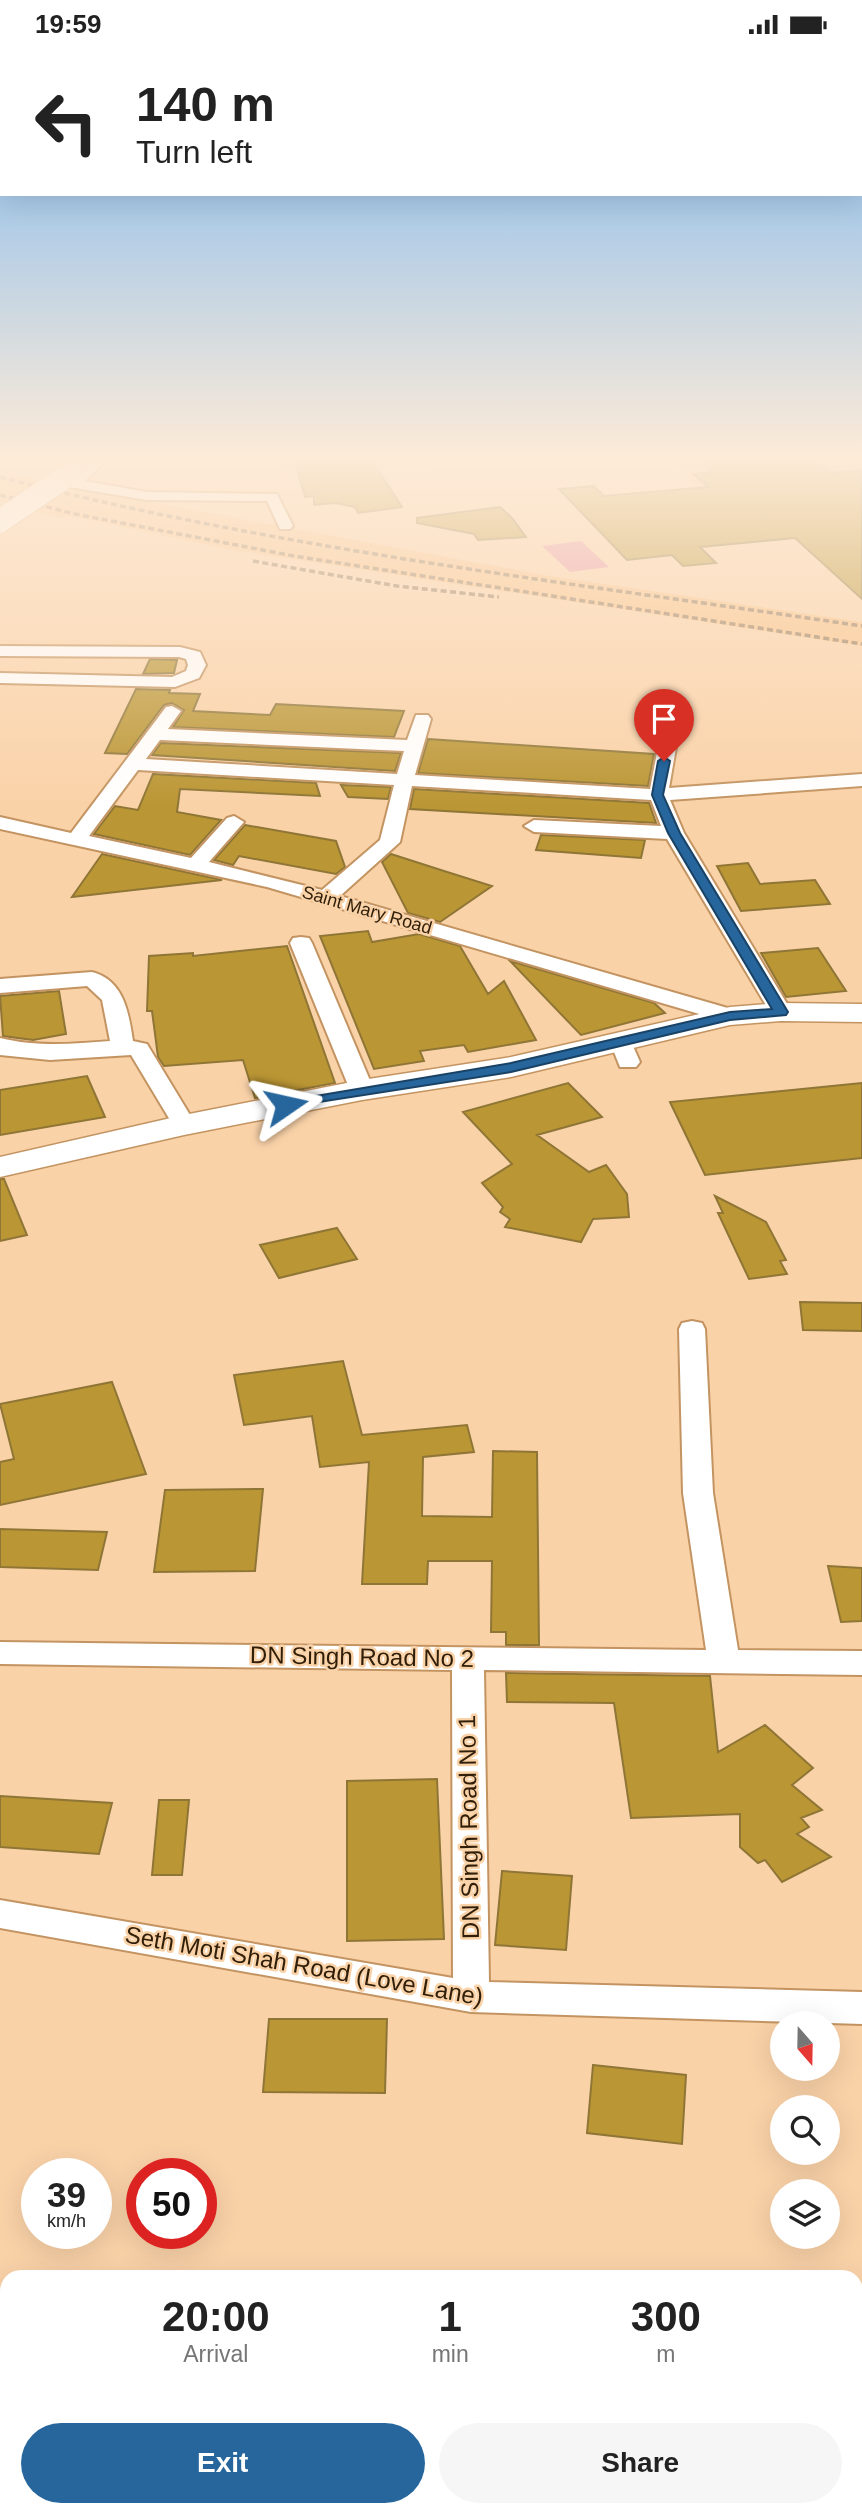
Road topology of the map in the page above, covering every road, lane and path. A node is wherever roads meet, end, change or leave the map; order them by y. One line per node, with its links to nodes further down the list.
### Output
1 (0, 651): 2 (street)
2 (0, 678)
3 (172, 711): 5 (street)
4 (422, 719): 7 (street)
5 (155, 734): 7 (street); 8 (street)
6 (668, 742): 11 (street)
7 (415, 746): 10 (street)
8 (133, 764): 10 (street); 16 (street)
9 (862, 780): 11 (street)
10 (405, 781): 11 (street); 18 (street)
11 (657, 795): 15 (street)
12 (234, 822): 17 (street)
13 (0, 823): 16 (street, Saint Mary Road)
14 (534, 826): 15 (street)
15 (674, 833): 21 (street)
16 (75, 841): 17 (street, Saint Mary Road)
17 (195, 866): 18 (street, Saint Mary Road)
18 (326, 898): 23 (street, Saint Mary Road)
19 (301, 943): 26 (street)
20 (0, 986): 25 (street)
21 (781, 1012): 22 (main road); 23 (main road)
22 (862, 1013)
23 (730, 1016): 26 (main road)
24 (0, 1045): 25 (street)
25 (122, 1048): 27 (street)
26 (362, 1090): 27 (main road)
27 (184, 1125): 28 (main road)
28 (0, 1167)
29 (692, 1329): 32 (street)
30 (0, 1653): 31 (street, DN Singh Road No 2)
31 (468, 1658): 32 (street, DN Singh Road No 2); 35 (street, DN Singh Road No 1)
32 (724, 1661): 33 (street, DN Singh Road No 2)
33 (862, 1663)
34 (0, 1914): 35 (street, Seth Moti Shah Road (Love Lane))
35 (471, 1997): 36 (street, Seth Moti Shah Road (Love Lane))
36 (862, 2008)

